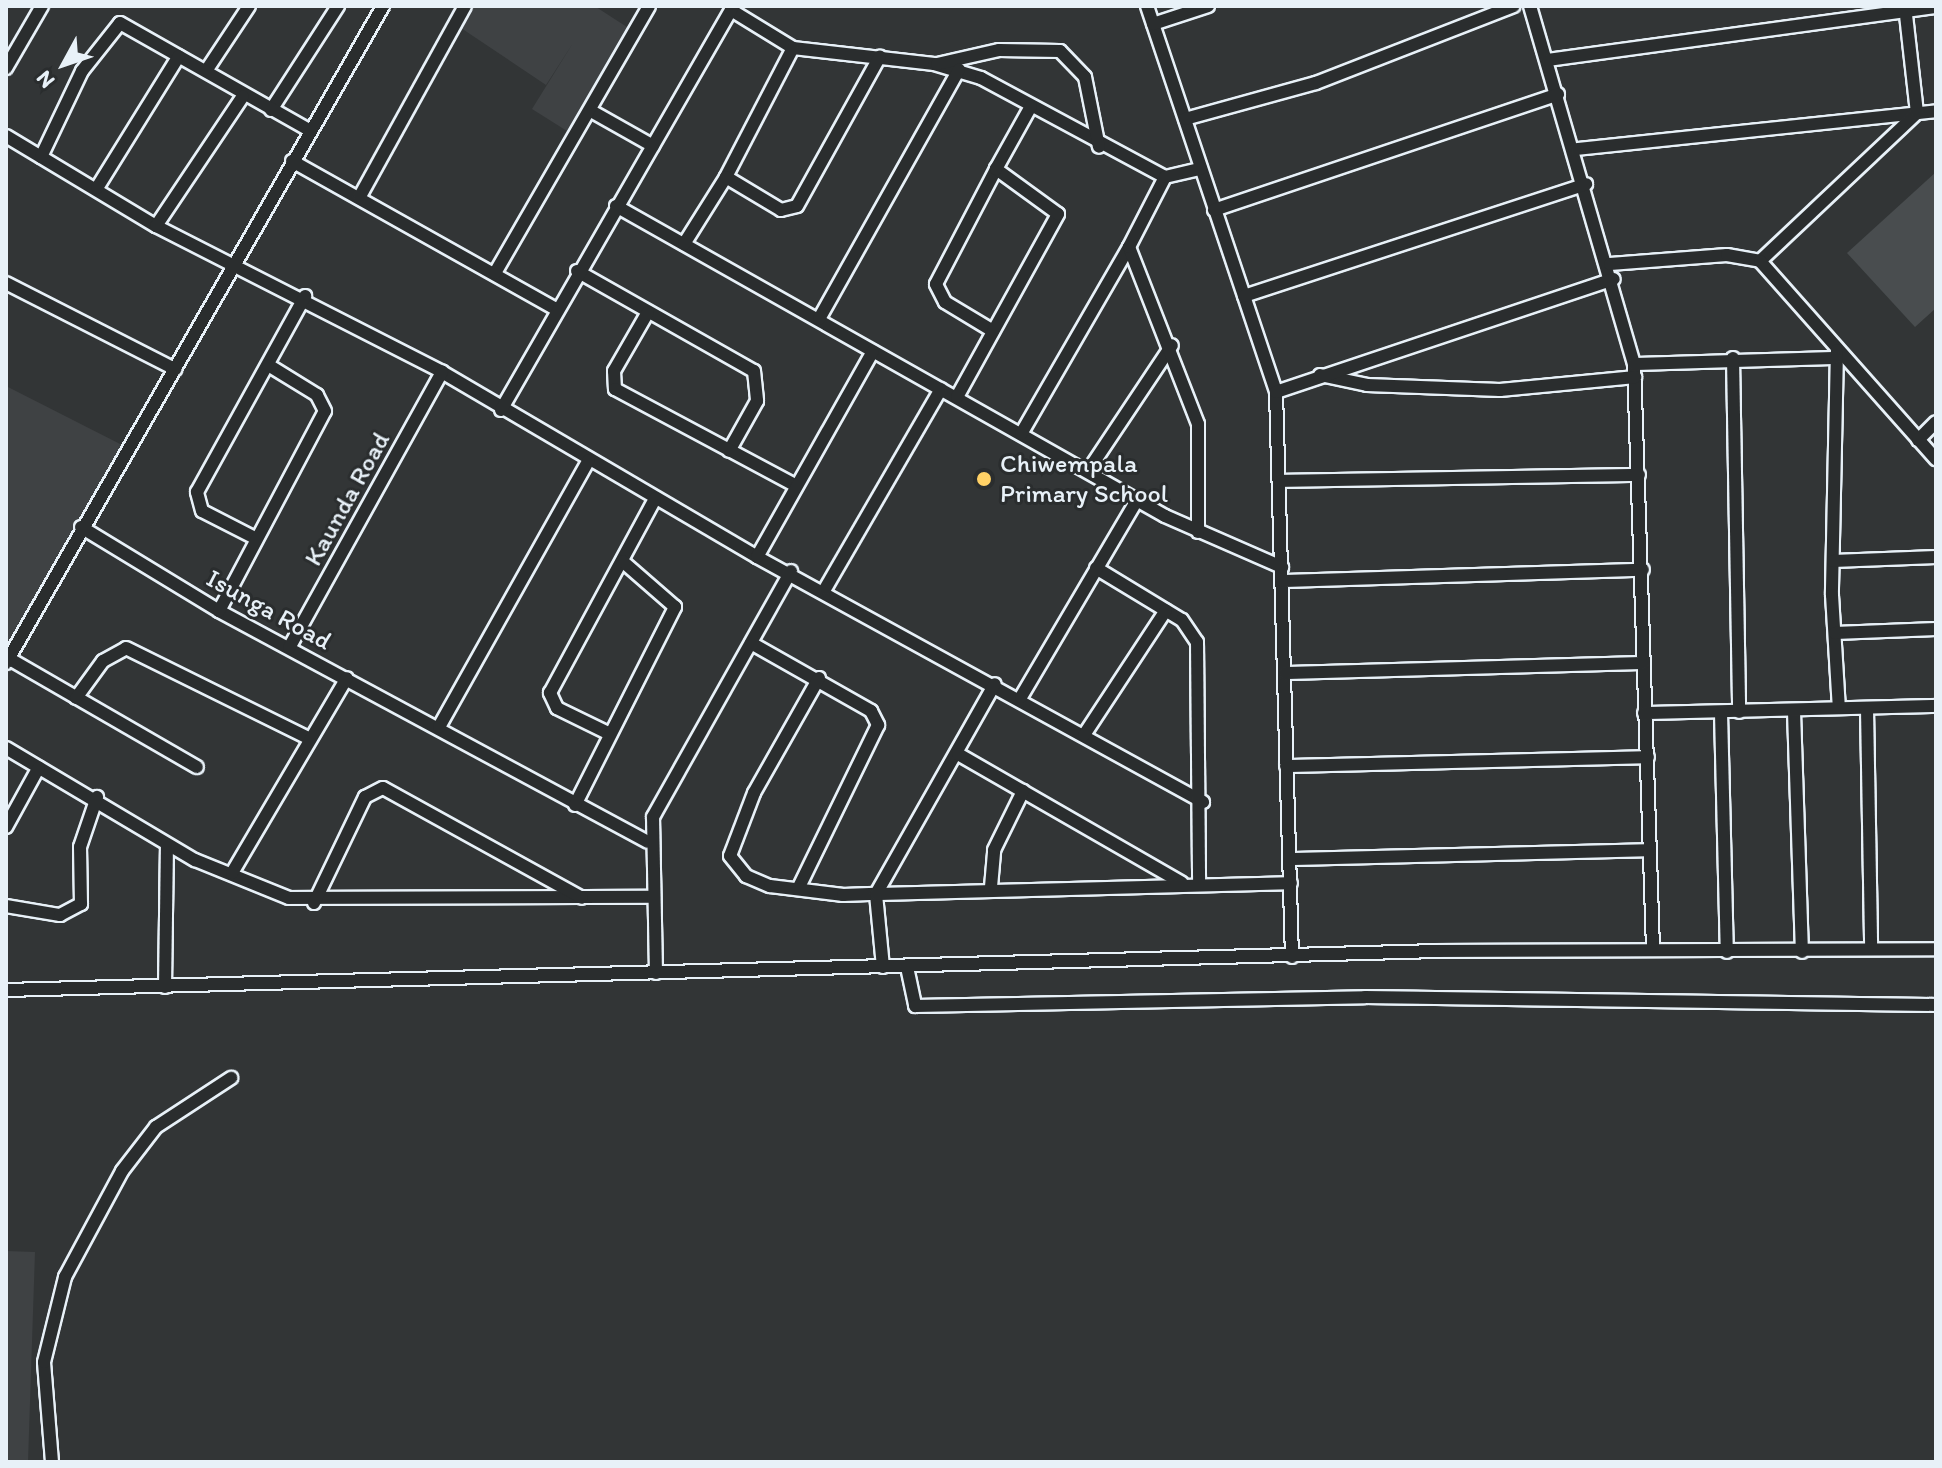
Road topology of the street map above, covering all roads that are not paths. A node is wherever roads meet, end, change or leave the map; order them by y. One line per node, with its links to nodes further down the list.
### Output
1 (42, 6): 20 (street)
2 (249, 6): 22 (street)
3 (338, 6): 26 (street)
4 (383, 6): 31 (street)
5 (465, 6): 44 (street)
6 (649, 6): 27 (street)
7 (1147, 6): 14 (street)
8 (1208, 6): 14 (street)
9 (1513, 6): 30 (street)
10 (1530, 6): 18 (street)
11 (1936, 7): 13 (street)
12 (732, 8): 15 (street); 33 (street)
13 (1906, 9): 18 (street); 29 (street)
14 (1153, 24): 30 (street)
15 (793, 48): 17 (street); 40 (street)
16 (179, 56): 22 (street); 36 (street); 43 (street)
17 (880, 56): 19 (street); 40 (street)
18 (1548, 60): 23 (street)
19 (934, 64): 21 (street); 34 (street)
20 (6, 68)
21 (959, 70): 25 (street); 61 (street)
22 (206, 71): 24 (street)
23 (1558, 94): 35 (street); 46 (street)
24 (243, 96): 26 (street); 47 (street)
25 (1031, 106): 34 (street); 38 (street)
26 (271, 110): 31 (street)
27 (591, 111): 33 (street); 54 (street)
28 (1936, 111): 29 (street)
29 (1917, 113): 35 (street); 51 (street)
30 (1185, 119): 39 (street)
31 (309, 130): 37 (street)
32 (6, 136): 36 (street)
33 (653, 146): 45 (street)
34 (1099, 147): 41 (street)
35 (1577, 149): 42 (street)
36 (41, 157): 43 (street)
37 (292, 161): 44 (street); 50 (street)
38 (996, 169): 62 (street); 62 (street)
39 (1201, 169): 41 (street); 46 (street)
40 (726, 177): 48 (street)
41 (1165, 177): 49 (street)
42 (1586, 184): 52 (street); 58 (street)
43 (97, 188): 47 (street)
44 (359, 198): 54 (street)
45 (616, 206): 48 (street); 53 (street)
46 (1214, 210): 58 (street)
47 (156, 226): 50 (street)
48 (684, 244): 61 (street)
49 (1129, 247): 63 (street); 77 (street)
50 (236, 261): 57 (street); 68 (street)
51 (1760, 261): 52 (street); 65 (street)
52 (1610, 264): 55 (street)
53 (577, 271): 59 (street); 60 (street)
54 (495, 273): 59 (street)
55 (1614, 279): 69 (street); 71 (street)
56 (6, 283): 68 (street)
57 (305, 296): 67 (street); 70 (street)
58 (1244, 296): 73 (street)
59 (554, 308): 75 (street)
60 (648, 312): 79 (street); 79 (street)
61 (819, 319): 64 (street)
62 (993, 331): 74 (street)
63 (1172, 345): 82 (street); 89 (street)
64 (873, 351): 72 (street); 85 (street)
65 (1836, 354): 66 (street); 78 (street); 94 (street)
66 (1733, 358): 69 (street); 118 (street)
67 (268, 365): 90 (street); 90 (street)
68 (175, 369): 88 (street)
69 (1635, 371): 71 (street); 83 (street)
70 (442, 372): 75 (street); 106 (street, Kaunda Road)
71 (1320, 375): 73 (street)
72 (941, 389): 74 (street); 100 (street)
73 (1276, 392): 84 (street)
74 (957, 397): 77 (street)
75 (501, 410): 81 (street)
76 (1936, 422): 78 (street)
77 (1021, 434): 82 (street)
78 (1918, 440): 80 (street)
79 (729, 451): 85 (street)
80 (1936, 459)
81 (589, 460): 86 (street); 122 (street)
82 (1088, 471): 87 (street)
83 (1639, 475): 84 (street); 97 (street)
84 (1281, 481): 95 (street)
85 (795, 485): 91 (street)
86 (655, 499): 91 (street); 93 (street)
87 (1137, 500): 89 (street); 96 (street)
88 (81, 527): 102 (street, Isunga Road); 107 (street)
89 (1198, 532): 95 (street)
90 (255, 538): 102 (street)
91 (757, 557): 98 (street)
92 (1936, 557): 94 (street)
93 (622, 561): 123 (street); 123 (street)
94 (1833, 561): 104 (street)
95 (1282, 567): 99 (street)
96 (1096, 568): 101 (street); 113 (street)
97 (1643, 570): 99 (street); 108 (street)
98 (791, 571): 100 (street); 105 (street)
99 (1283, 581): 109 (street)
100 (825, 589): 112 (street)
101 (1166, 610): 124 (street); 134 (street)
102 (219, 611): 106 (street, Isunga Road)
103 (1936, 629): 104 (street)
104 (1835, 633): 116 (street)
105 (751, 643): 111 (street); 137 (street)
106 (289, 648): 110 (street, Isunga Road)
107 (7, 661): 114 (street)
108 (1644, 663): 109 (street); 120 (street)
109 (1285, 673): 129 (street)
110 (347, 678): 122 (street, Isunga Road); 125 (street)
111 (819, 678): 146 (street); 146 (street)
112 (995, 684): 113 (street); 127 (street)
113 (1021, 697): 124 (street)
114 (76, 698): 125 (street); 131 (street)
115 (1936, 706): 117 (street)
116 (1839, 708): 117 (street); 119 (street)
117 (1867, 709): 152 (street)
118 (1739, 712): 119 (street); 121 (street)
119 (1794, 712): 156 (street)
120 (1644, 713): 121 (street); 128 (street)
121 (1721, 713): 155 (street)
122 (439, 727): 135 (street, Isunga Road)
123 (610, 734): 135 (street)
124 (1084, 735): 134 (street)
125 (308, 738): 141 (street)
126 (6, 748): 130 (street)
127 (958, 754): 132 (street); 147 (street)
128 (1648, 757): 129 (street); 139 (street)
129 (1286, 766): 140 (street)
130 (39, 767): 133 (street); 136 (street)
131 (197, 767)
132 (1023, 791): 142 (street); 145 (street)
133 (97, 797): 138 (street); 151 (street)
134 (1203, 802): 143 (street)
135 (575, 805): 137 (street, Isunga Road)
136 (6, 827)
137 (648, 842): 148 (street)
138 (167, 845): 141 (street); 161 (street)
139 (1650, 850): 140 (street); 154 (street)
140 (1290, 859): 144 (street)
141 (232, 873): 150 (street)
142 (1182, 883): 143 (street); 145 (street)
143 (1199, 883): 144 (street)
144 (1291, 883): 157 (street)
145 (991, 887): 147 (street)
146 (798, 889): 147 (street)
147 (876, 894): 158 (street)
148 (651, 897): 149 (street); 160 (street)
149 (582, 898): 150 (street); 150 (street)
150 (314, 903)
151 (6, 906)
152 (1871, 949): 153 (street); 156 (street)
153 (1936, 949)
154 (1653, 950): 155 (street); 157 (street)
155 (1727, 952): 156 (street)
156 (1802, 952)
157 (1292, 957): 159 (street)
158 (883, 967): 159 (street); 160 (street)
159 (907, 967): 163 (street)
160 (656, 973): 161 (street)
161 (165, 987): 162 (street)
162 (6, 990)
163 (1936, 1005)
164 (231, 1078): 165 (street)
165 (52, 1462)

